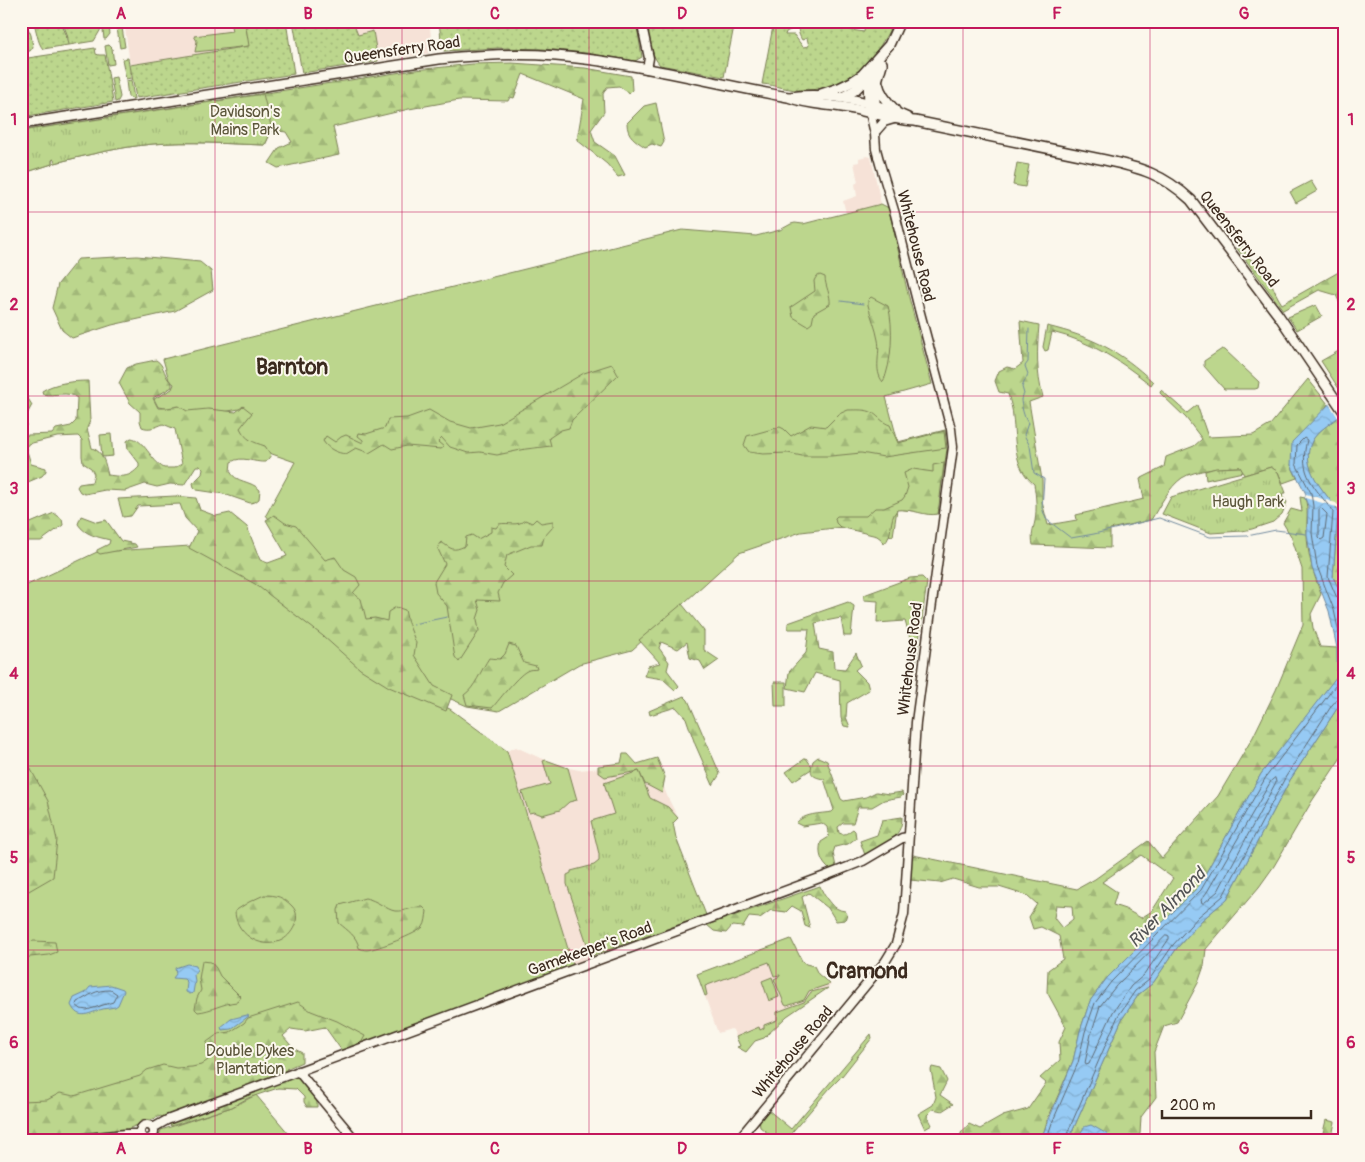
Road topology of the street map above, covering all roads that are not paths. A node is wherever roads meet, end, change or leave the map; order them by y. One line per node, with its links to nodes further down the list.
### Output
1 (641, 21): 4 (street)
2 (900, 21): 3 (main road)
3 (889, 45): 5 (main road); 6 (main road)
4 (649, 58): 7 (street); 8 (street)
5 (882, 63): 9 (main road); 10 (main road)
6 (870, 67): 10 (main road); 11 (main road)
7 (647, 69): 8 (main road, Queensferry Road); 19 (main road, Queensferry Road)
8 (661, 72): 14 (main road, Queensferry Road)
9 (878, 76): 12 (main road); 18 (main road)
10 (868, 78): 11 (main road); 12 (main road); 15 (main road); 17 (main road)
11 (853, 81): 13 (main road)
12 (875, 88): 17 (main road)
13 (814, 95): 14 (main road, Queensferry Road); 15 (main road, Queensferry Road)
14 (788, 97): 16 (main road, Queensferry Road)
15 (841, 98): 16 (main road); 17 (main road, Queensferry Road)
16 (823, 105): 17 (main road, Queensferry Road)
17 (872, 108): 18 (main road, Queensferry Road); 20 (street, Whitehouse Road)
18 (896, 116): 20 (street); 21 (main road, Queensferry Road)
19 (21, 124)
20 (876, 132): 22 (street, Whitehouse Road)
21 (1344, 412)
22 (908, 841): 23 (street, Gamekeeper's Road); 26 (street, Whitehouse Road)
23 (298, 1071): 24 (street, Gamekeeper's Road); 25 (street)
24 (58, 1141)
25 (356, 1141)
26 (737, 1141)

